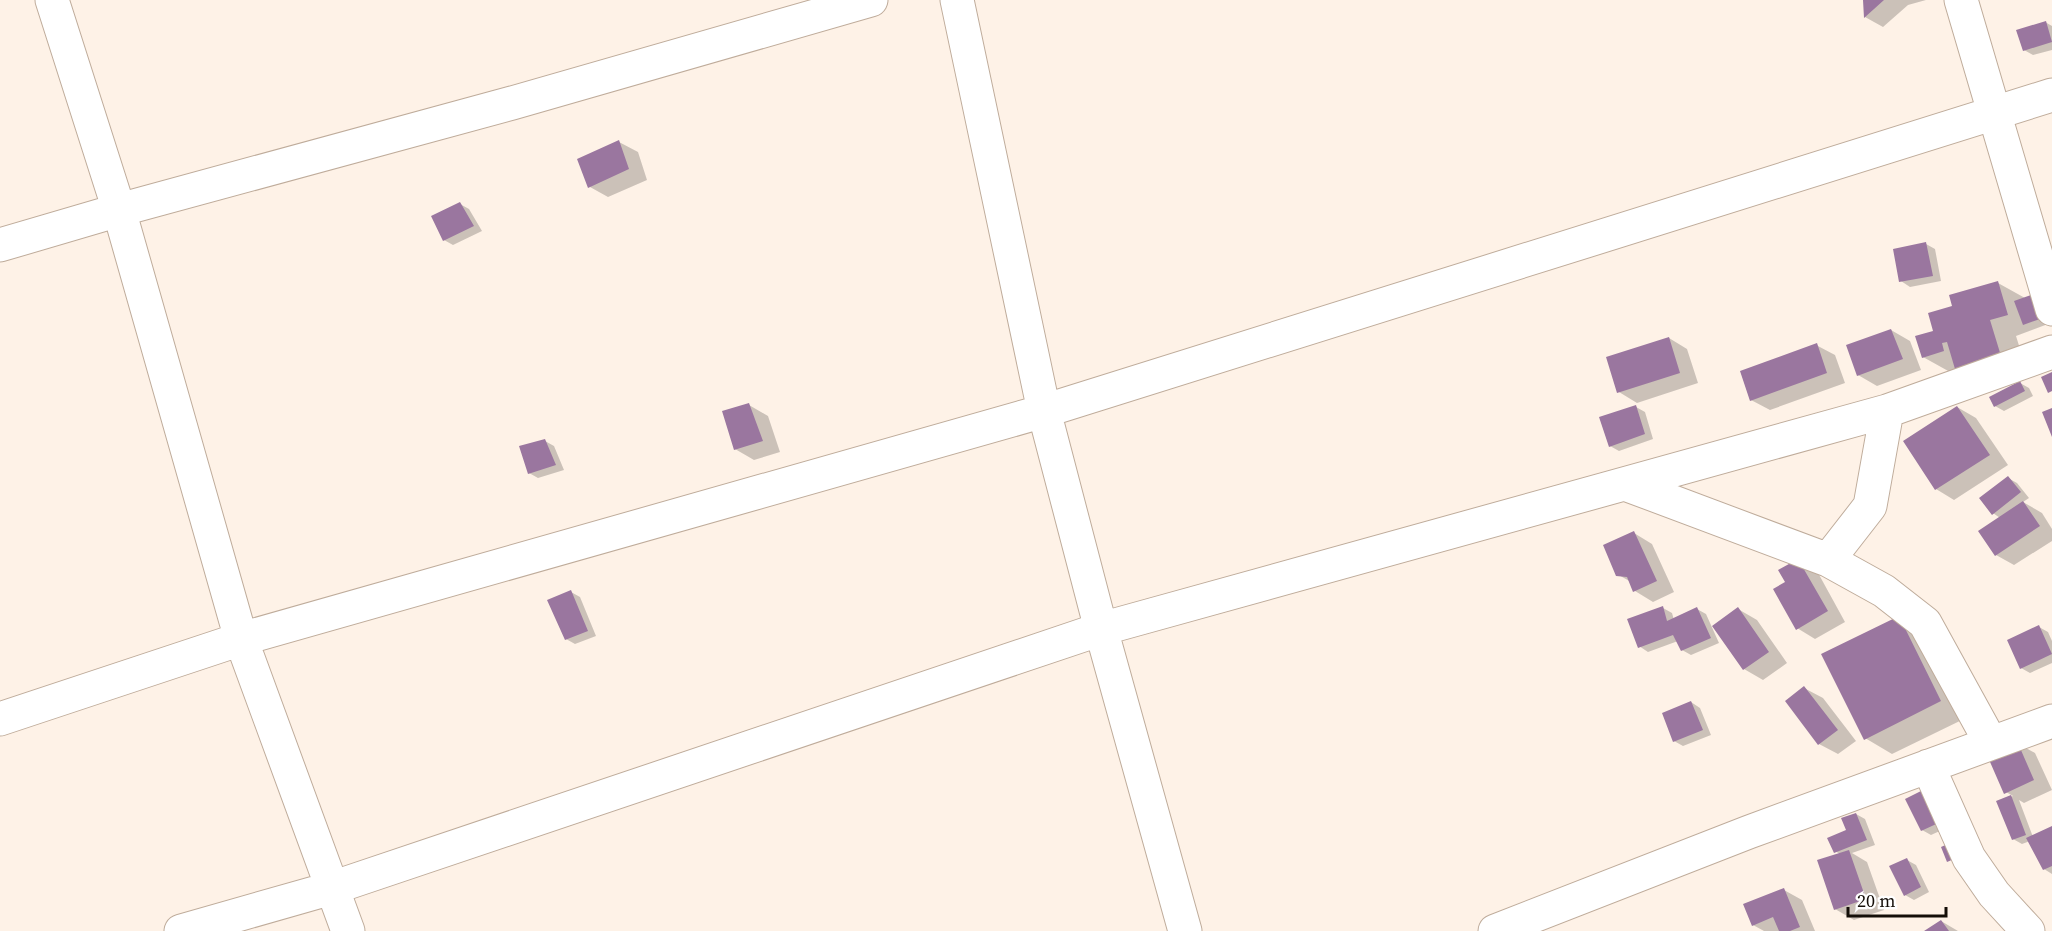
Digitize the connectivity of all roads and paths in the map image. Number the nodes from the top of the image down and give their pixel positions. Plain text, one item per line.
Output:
1 (52, 0) edge
2 (871, 0) edge
3 (957, 0) edge
4 (1962, 0) edge
5 (2052, 94) edge
6 (1994, 112) junction
7 (119, 210) junction
8 (0, 245) edge
9 (2052, 309) edge
10 (2052, 352) edge
11 (1044, 411) junction
12 (1887, 411) junction
13 (1625, 484) junction
14 (1828, 560) junction
15 (1101, 629) junction
16 (241, 639) junction
17 (0, 719) edge
18 (2052, 721) edge
19 (1991, 743) junction
20 (1928, 766) junction
21 (332, 888) junction
22 (181, 931) edge
23 (348, 931) edge
24 (1185, 931) edge
25 (1495, 931) edge
26 (2028, 931) edge

1 - 7 street
2 - 7 street
3 - 11 street
4 - 6 street
5 - 6 street
6 - 9 street
6 - 11 street
7 - 8 street
7 - 16 street
10 - 12 street
11 - 15 street
11 - 16 street
12 - 13 street
12 - 14 street
13 - 14 street
13 - 15 street
14 - 19 street
15 - 21 street
15 - 24 street
16 - 17 street
16 - 21 street
18 - 19 street
19 - 20 street
20 - 25 street
20 - 26 street
21 - 22 street
21 - 23 street

